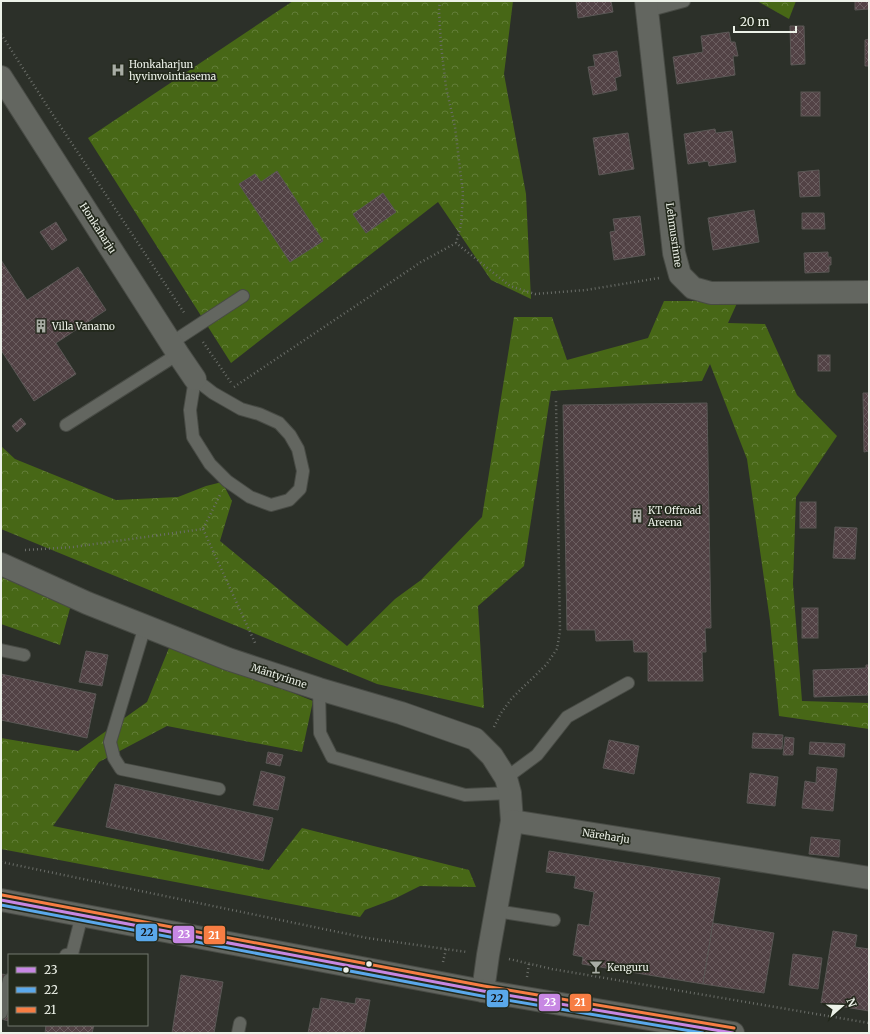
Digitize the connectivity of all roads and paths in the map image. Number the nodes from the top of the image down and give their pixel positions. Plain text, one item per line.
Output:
1 (440, 1) edge
2 (684, 1) edge
3 (646, 6) edge
4 (1, 34) edge
5 (1, 77) edge
6 (456, 243) junction
7 (680, 275) junction
8 (869, 292) edge
9 (243, 296) dead end
10 (194, 328) junction
11 (175, 348) junction
12 (195, 379) junction
13 (233, 387) junction
14 (556, 401) dead end
15 (241, 409) junction
16 (66, 425) dead end
17 (226, 481) junction
18 (203, 529) junction
19 (25, 550) dead end
20 (1, 564) edge
21 (145, 626) junction
22 (1, 650) edge
23 (24, 655) dead end
24 (268, 672) junction
25 (628, 683) dead end
26 (319, 689) junction
27 (483, 747) junction
28 (508, 786) junction
29 (219, 789) dead end
30 (512, 821) junction
31 (1, 862) edge
32 (869, 878) edge
33 (1, 900) edge
34 (496, 911) junction
35 (82, 915) junction
36 (554, 920) dead end
37 (72, 954) edge
38 (488, 955) junction
39 (8, 984) edge
40 (483, 991) junction
41 (1, 1013) edge
42 (869, 1023) edge
43 (733, 1033) edge

1 - 6 path
2 - 3 lane
3 - 7 street, Lehmusrinne
4 - 10 path
5 - 11 street, Honkaharju
6 - 7 path
6 - 13 path
7 - 8 street, Lehmusrinne
9 - 10 lane
10 - 11 lane
10 - 13 path
11 - 12 street, Honkaharju
11 - 16 lane
12 - 15 lane
12 - 17 lane
13 - 15 path
14 - 27 path
15 - 17 lane
17 - 18 path
18 - 19 path
18 - 24 path
20 - 21 street, Mäntyrinne
21 - 24 street, Mäntyrinne
21 - 29 lane
22 - 23 lane
24 - 26 street, Mäntyrinne
25 - 28 lane
26 - 27 street, Mäntyrinne
26 - 28 lane
27 - 28 street, Mäntyrinne
28 - 30 street, Mäntyrinne
30 - 32 street, Näreharju
30 - 34 street
31 - 38 path
33 - 35 street
34 - 36 lane
34 - 38 street
35 - 37 lane
35 - 40 street
38 - 40 street
38 - 42 path
39 - 41 lane
40 - 43 street

